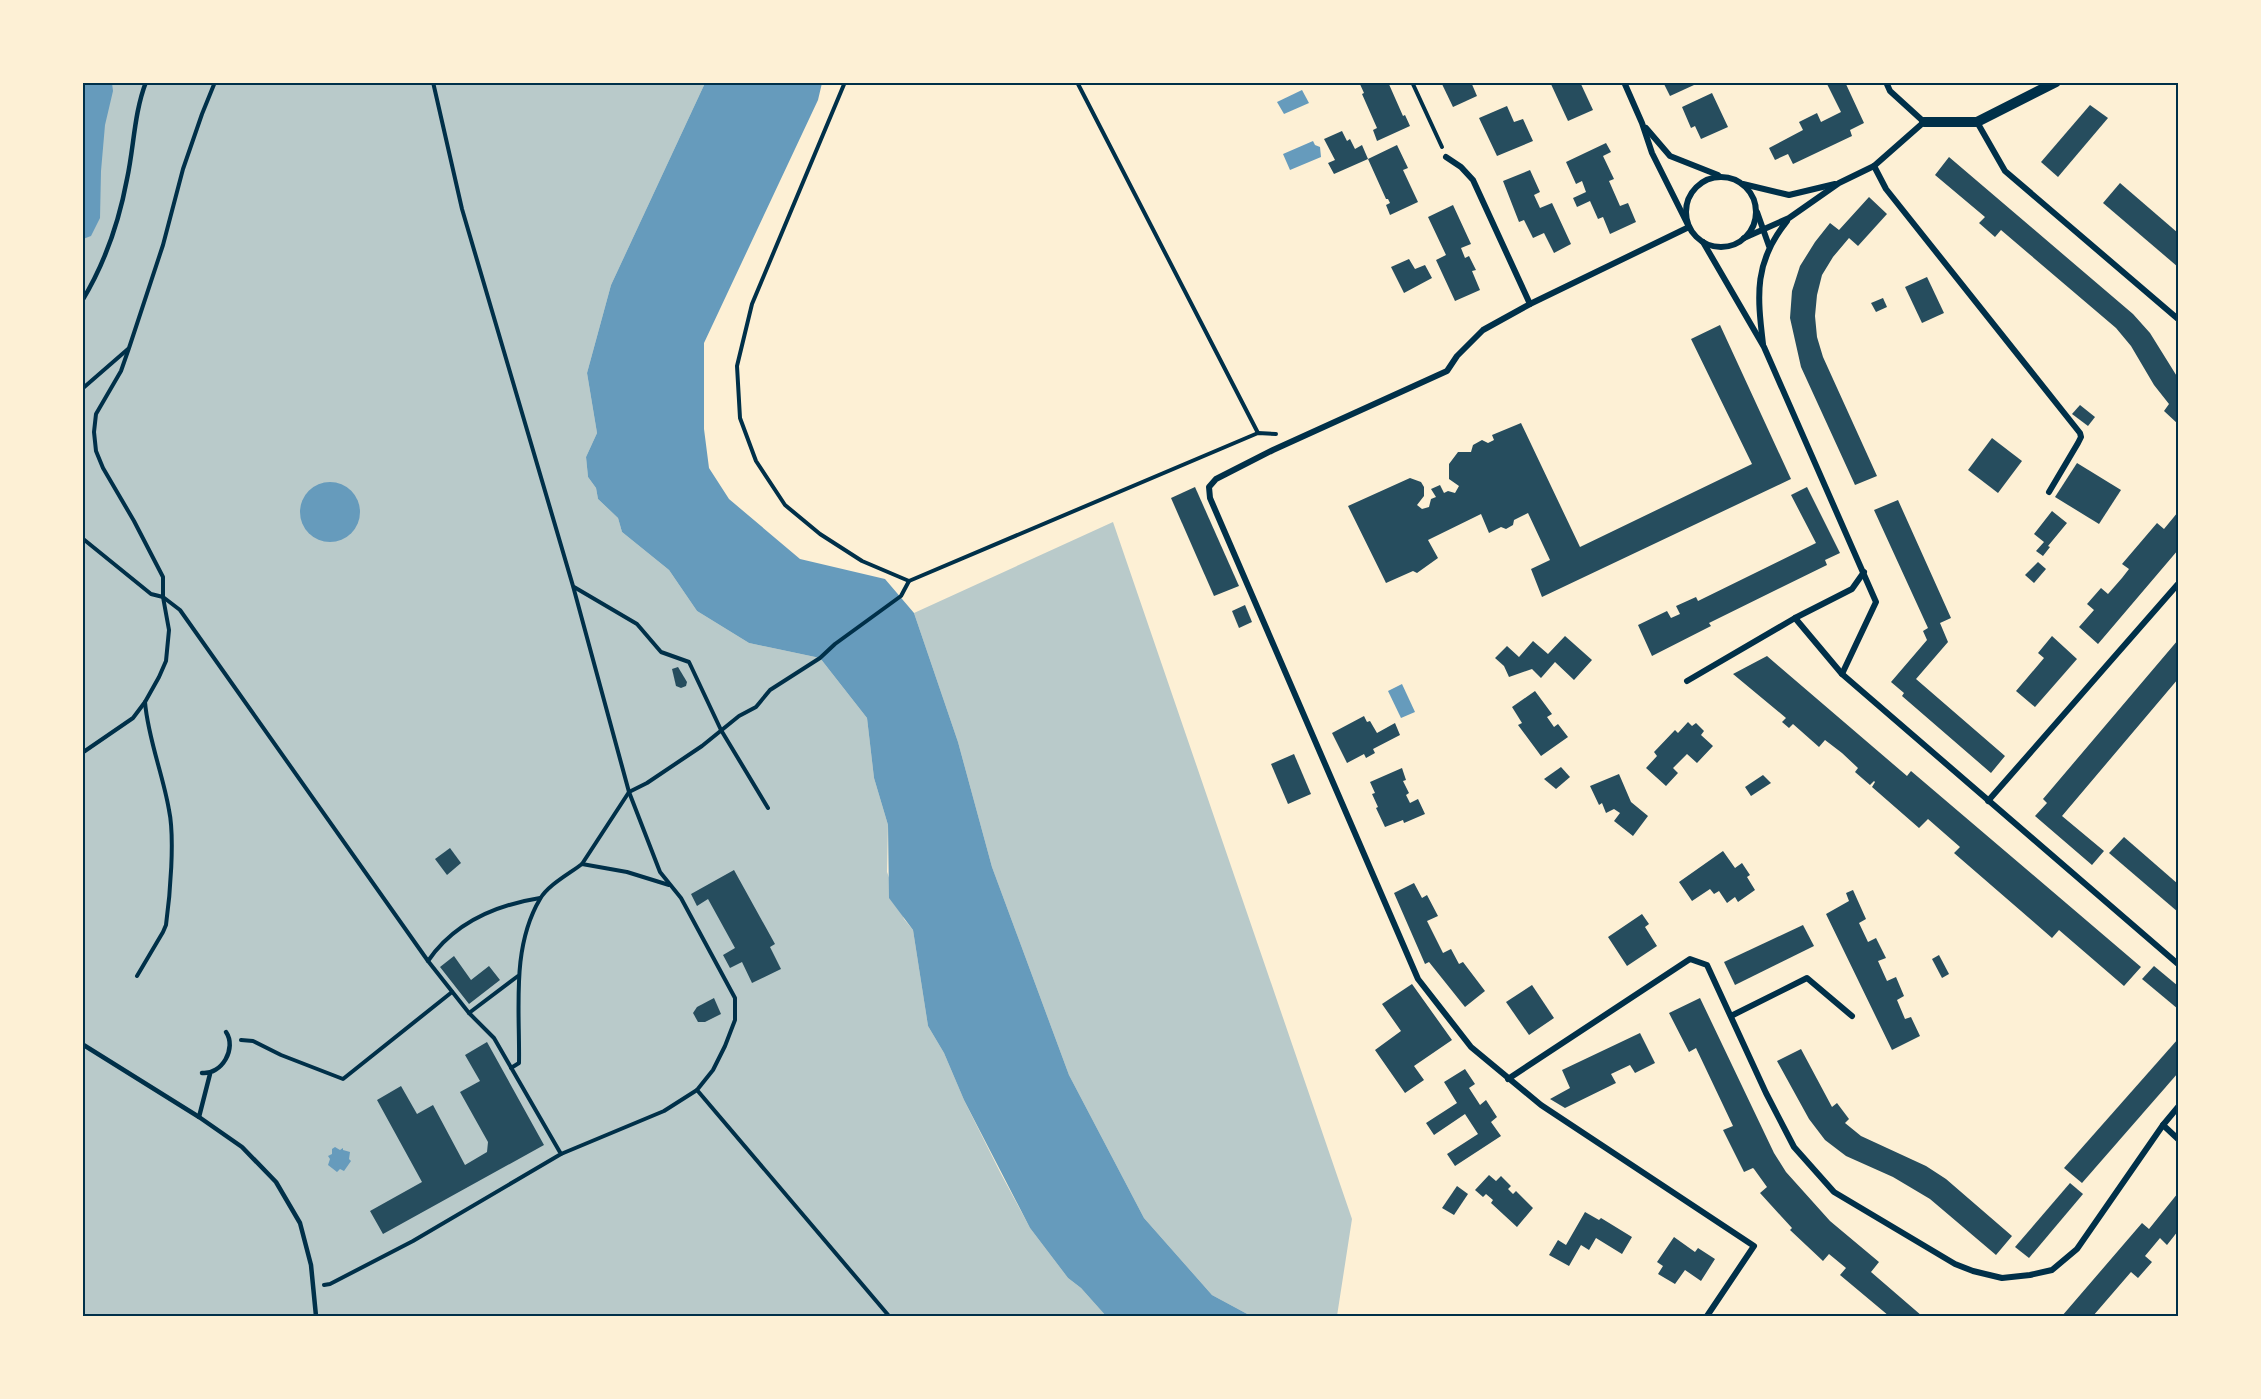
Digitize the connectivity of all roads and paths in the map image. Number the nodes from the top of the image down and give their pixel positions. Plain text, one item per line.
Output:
1 (146, 82) edge
2 (215, 82) edge
3 (433, 82) edge
4 (845, 82) edge
5 (1077, 82) edge
6 (1412, 82) edge
7 (1624, 82) edge
8 (1886, 82) edge
9 (2056, 82) edge
10 (1924, 122) junction
11 (1977, 122) junction
12 (1642, 123) junction
13 (1446, 157) joint
14 (1874, 166) junction
15 (1722, 177) junction
16 (1839, 183) junction
17 (1742, 184) junction
18 (1756, 209) junction
19 (1789, 218) junction
20 (1689, 227) junction
21 (1763, 230) junction
22 (1744, 238) junction
23 (1703, 242) junction
24 (1769, 246) junction
25 (82, 301) edge
26 (1530, 304) junction
27 (2178, 318) edge
28 (1764, 347) junction
29 (129, 348) junction
30 (82, 389) edge
31 (1258, 433) junction
32 (1293, 442) junction
33 (2049, 492) dead end
34 (82, 538) edge
35 (1864, 572) junction
36 (909, 581) junction
37 (2178, 584) edge
38 (573, 586) junction
39 (164, 597) junction
40 (1795, 618) junction
41 (1842, 674) junction
42 (1687, 681) dead end
43 (145, 702) junction
44 (722, 730) junction
45 (82, 753) edge
46 (629, 792) junction
47 (1988, 801) junction
48 (768, 808) dead end
49 (582, 864) junction
50 (669, 885) junction
51 (540, 898) junction
52 (428, 961) junction
53 (2178, 964) edge
54 (519, 975) junction
55 (137, 976) dead end
56 (452, 992) junction
57 (469, 1013) junction
58 (1731, 1016) junction
59 (1852, 1016) dead end
60 (226, 1032) dead end
61 (231, 1039) junction
62 (82, 1044) edge
63 (512, 1068) junction
64 (202, 1073) dead end
65 (210, 1074) junction
66 (1508, 1079) junction
67 (698, 1090) junction
68 (2178, 1107) edge
69 (200, 1117) junction
70 (2163, 1125) junction
71 (2178, 1139) edge
72 (561, 1154) junction
73 (314, 1286) junction
74 (316, 1317) edge
75 (889, 1317) edge
76 (1707, 1317) edge

1 - 25 lane
2 - 29 path
3 - 38 path
4 - 36 path
5 - 31 path
6 - 13 path
7 - 12 street
8 - 10 street
9 - 11 street
10 - 11 street
10 - 14 street
11 - 27 street
12 - 15 street
12 - 20 street
13 - 26 street
14 - 16 street
14 - 33 street
15 - 17 street
15 - 20 street
16 - 17 street
16 - 19 street
17 - 18 street
18 - 21 street
18 - 22 street
19 - 21 street
19 - 24 street
20 - 23 street
20 - 26 street
21 - 22 street
21 - 24 street
22 - 23 street
23 - 28 street
24 - 28 street
26 - 32 street
28 - 35 street
29 - 30 path
29 - 39 path
31 - 32 path
31 - 36 path
32 - 66 street
34 - 39 path
35 - 40 street
35 - 41 street
36 - 44 path
37 - 47 street
38 - 44 path
38 - 46 path
39 - 43 path
39 - 52 path
40 - 41 street
40 - 42 street
41 - 47 street
43 - 45 path
43 - 55 path
44 - 46 path
44 - 48 path
46 - 49 path
46 - 50 path
47 - 53 street
49 - 50 path
49 - 51 path
50 - 67 path
51 - 52 path
51 - 54 path
52 - 56 path
54 - 57 path
54 - 63 path
56 - 57 path
56 - 61 path
57 - 63 path
58 - 59 street
58 - 66 street
58 - 70 street
60 - 61 lane
61 - 65 lane
62 - 69 lane
63 - 72 path
64 - 65 lane
65 - 69 lane
66 - 76 street
67 - 72 path
67 - 75 path
68 - 70 street
69 - 73 lane
70 - 71 street
72 - 73 path
73 - 74 lane

